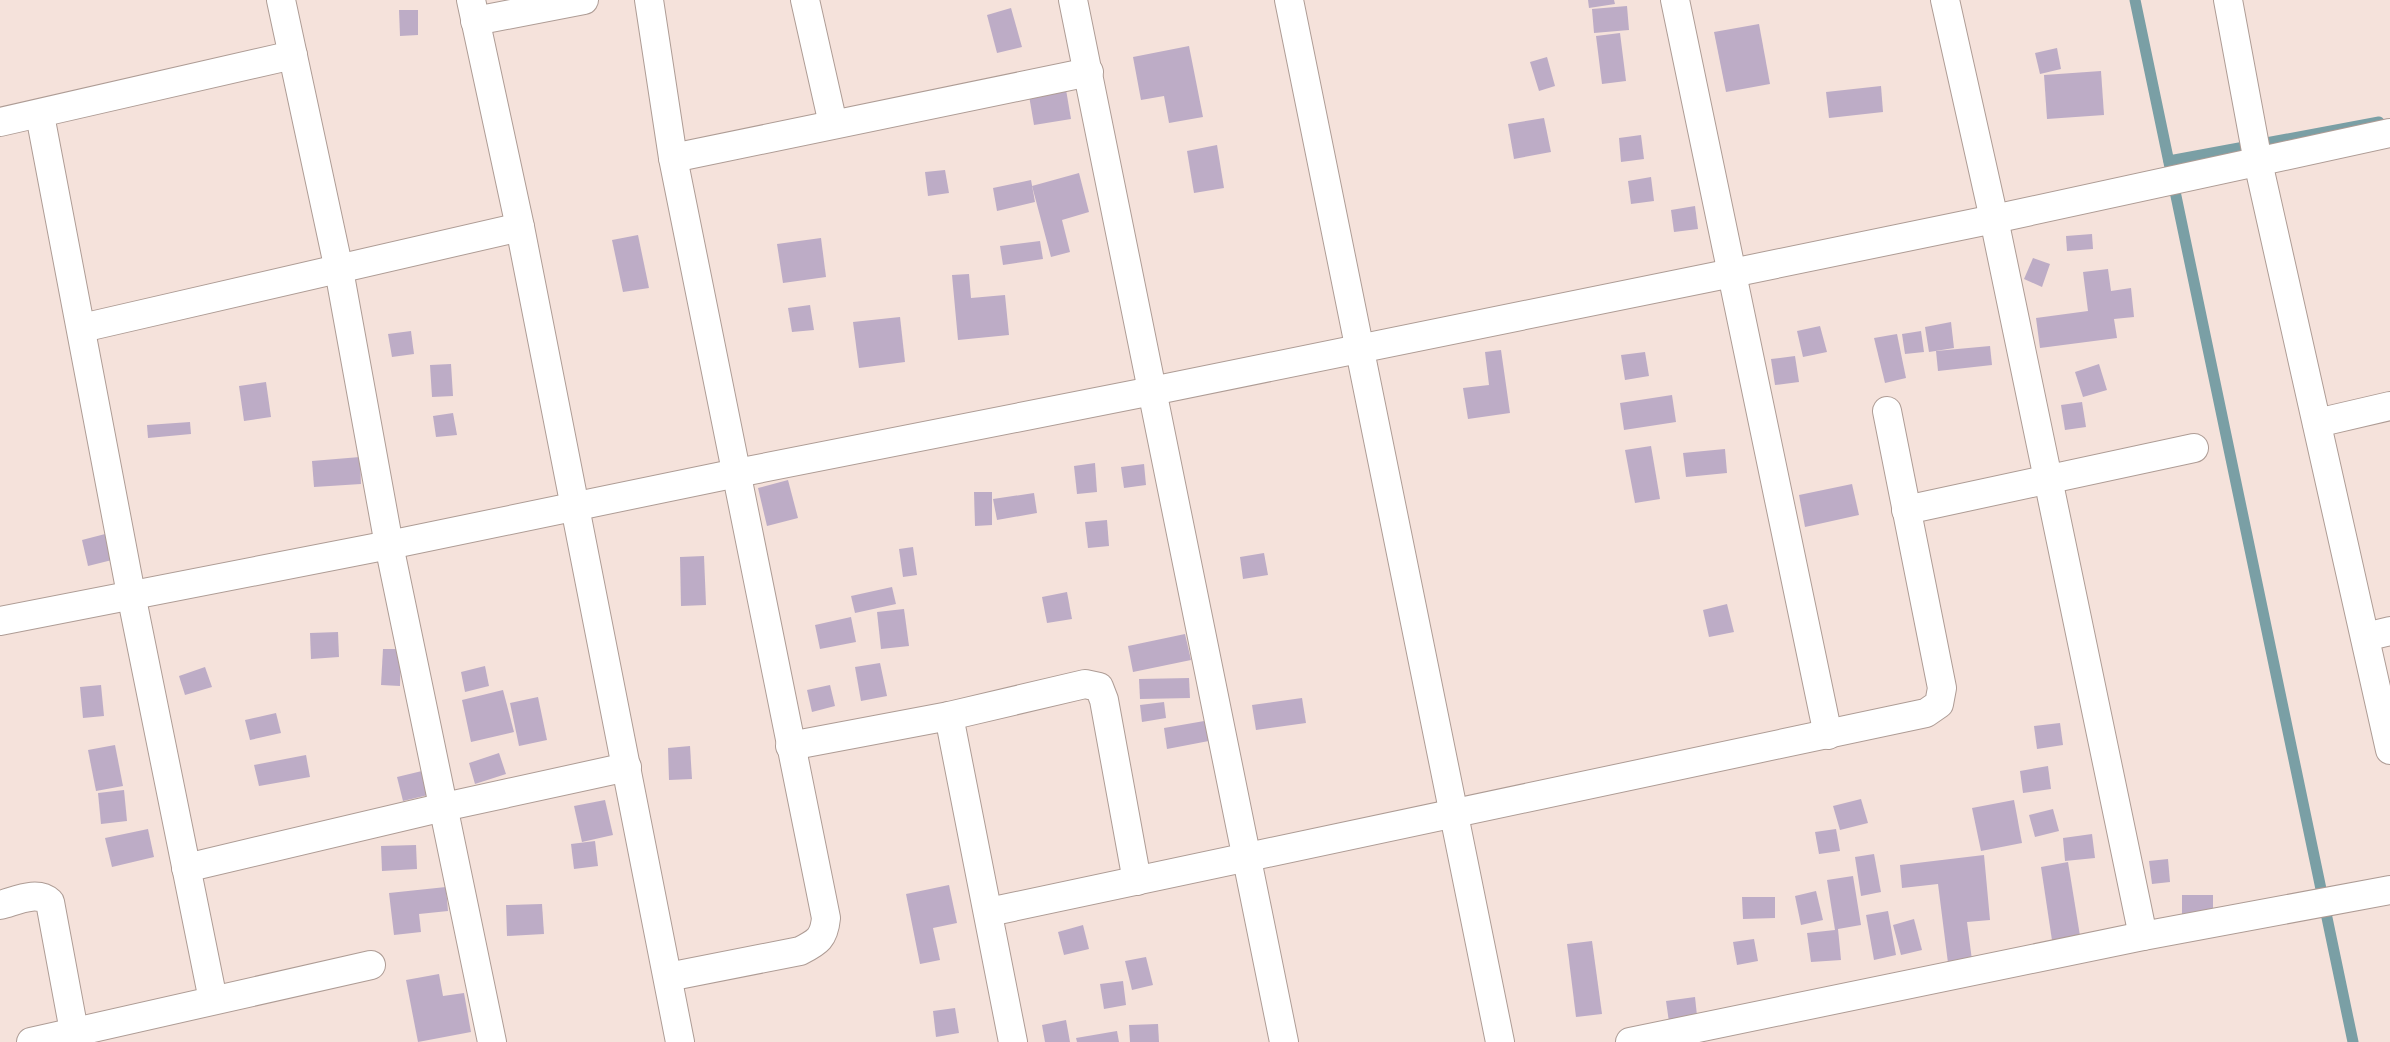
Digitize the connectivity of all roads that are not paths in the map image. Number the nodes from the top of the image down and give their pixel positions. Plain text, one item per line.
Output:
1 (281, 0) edge
2 (584, 0) edge
3 (649, 0) edge
4 (805, 0) edge
5 (1073, 0) edge
6 (1288, 0) edge
7 (1675, 0) edge
8 (1945, 0) edge
9 (2228, 0) edge
10 (473, 10) edge
11 (293, 55) junction
12 (1089, 72) junction
13 (40, 115) junction
14 (0, 122) edge
15 (833, 124) junction
16 (2390, 133) edge
17 (673, 158) junction
18 (2258, 162) junction
19 (1994, 219) junction
20 (520, 227) junction
21 (339, 270) junction
22 (1732, 273) junction
23 (82, 328) junction
24 (1358, 348) junction
25 (1152, 391) junction
26 (2390, 406) edge
27 (1887, 411) dead end
28 (2317, 422) junction
29 (2194, 448) dead end
30 (737, 473) junction
31 (2047, 481) junction
32 (575, 506) junction
33 (1906, 510) junction
34 (389, 545) junction
35 (131, 594) junction
36 (0, 621) edge
37 (2378, 634) edge
38 (949, 716) junction
39 (1828, 735) junction
40 (790, 746) junction
41 (2390, 750) edge
42 (626, 767) junction
43 (444, 807) junction
44 (1453, 813) junction
45 (1247, 858) junction
46 (186, 868) junction
47 (1137, 881) junction
48 (2390, 890) edge
49 (0, 905) edge
50 (988, 912) junction
51 (2143, 936) junction
52 (371, 965) dead end
53 (668, 977) junction
54 (213, 1000) junction
55 (74, 1037) edge
56 (31, 1042) edge
57 (492, 1042) edge
58 (680, 1042) edge
59 (1013, 1042) edge
60 (1284, 1042) edge
61 (1500, 1042) edge
62 (1630, 1042) edge

1 - 11 street
2 - 10 street
3 - 17 street
4 - 15 street
5 - 12 street
6 - 24 street
7 - 22 street
8 - 19 street
9 - 18 street
10 - 20 street
11 - 13 street
11 - 21 street
12 - 15 street
12 - 25 street
13 - 14 street
13 - 23 street
15 - 17 street
16 - 18 street
17 - 30 street
18 - 19 street
18 - 28 street
19 - 22 street
19 - 31 street
20 - 21 street
20 - 32 street
21 - 23 street
21 - 34 street
22 - 24 street
22 - 39 street
23 - 35 street
24 - 25 street
24 - 44 street
25 - 30 street
25 - 45 street
26 - 28 street
27 - 33 street
28 - 37 street
29 - 31 street
30 - 32 street
30 - 40 street
31 - 33 street
31 - 51 street
32 - 34 street
32 - 42 street
33 - 39 street
34 - 35 street
34 - 43 street
35 - 36 street
35 - 46 street
37 - 41 street
38 - 40 street
38 - 47 street
38 - 50 street
39 - 44 street
40 - 53 street
42 - 43 street
42 - 53 street
43 - 46 street
43 - 57 street
44 - 45 street
44 - 61 street
45 - 47 street
45 - 60 street
46 - 54 street
47 - 50 street
48 - 51 street
49 - 55 street
50 - 59 street
51 - 62 street
52 - 54 street
53 - 58 street
54 - 55 street
55 - 56 street

